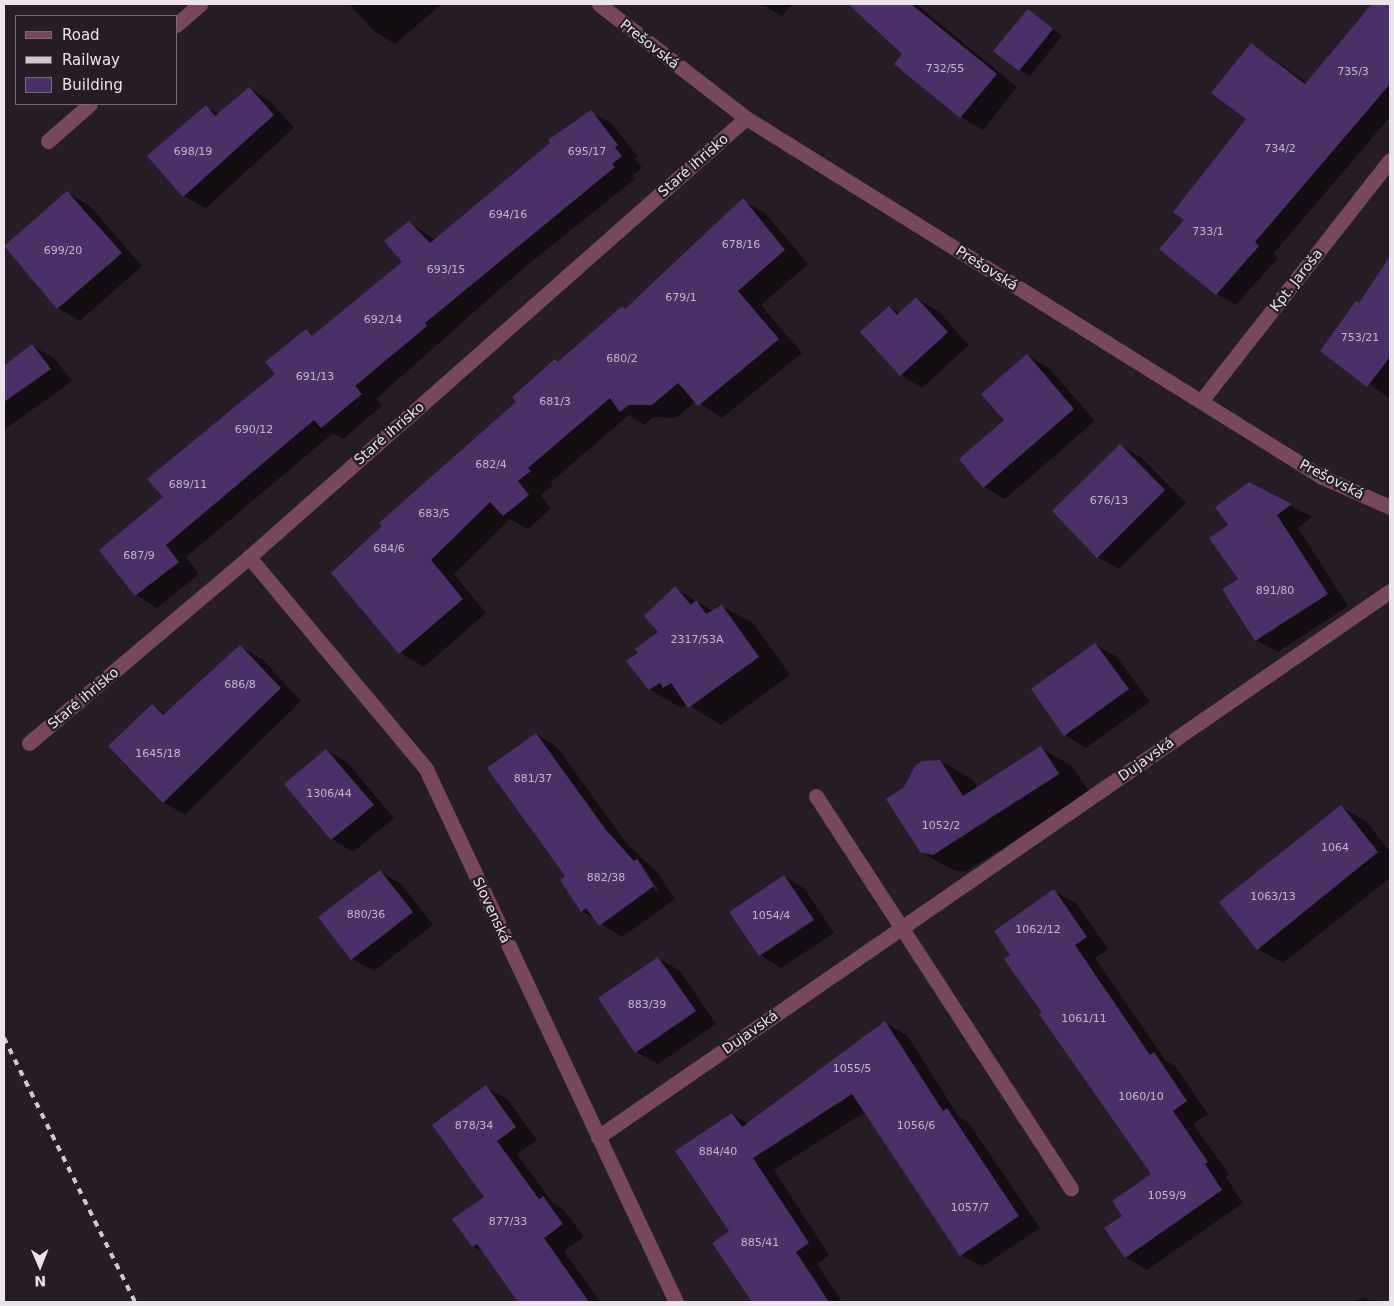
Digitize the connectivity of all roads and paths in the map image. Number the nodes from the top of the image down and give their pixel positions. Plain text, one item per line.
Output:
1 (200, 4) edge
2 (600, 4) edge
3 (178, 23) edge
4 (89, 105) edge
5 (746, 118) junction
6 (48, 141) dead end
7 (1390, 160) edge
8 (1201, 401) junction
9 (1390, 507) edge
10 (249, 557) junction
11 (1390, 591) edge
12 (29, 743) dead end
13 (816, 796) dead end
14 (902, 927) junction
15 (598, 1137) junction
16 (1071, 1189) dead end
17 (676, 1302) edge

1 - 3 street
2 - 5 street, Prešovská
4 - 6 street
5 - 8 street, Prešovská
5 - 10 street, Staré ihrisko
7 - 8 street, Kpt. Jaroša
8 - 9 street, Prešovská
10 - 12 street, Staré ihrisko
10 - 15 street, Slovenská
11 - 14 street, Dujavská
13 - 14 street
14 - 15 street, Dujavská
14 - 16 street
15 - 17 street, Slovenská

